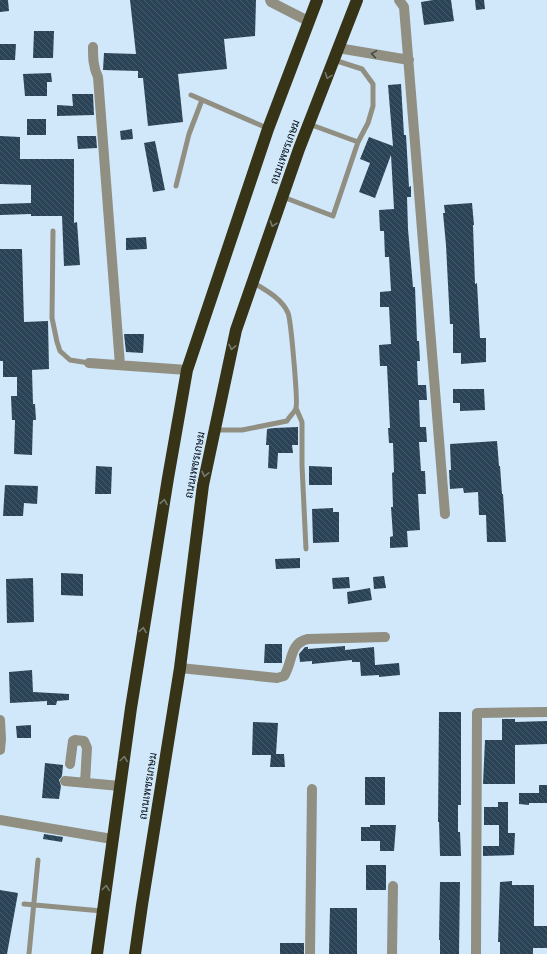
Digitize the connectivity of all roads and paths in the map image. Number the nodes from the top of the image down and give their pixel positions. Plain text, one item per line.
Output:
1 (317, 0) edge
2 (357, 0) edge
3 (399, 0) edge
4 (274, 2) edge
5 (308, 21) junction
6 (93, 47) dead end
7 (336, 54) junction
8 (409, 60) junction
9 (191, 95) dead end
10 (202, 100) junction
11 (309, 124) junction
12 (268, 129) junction
13 (358, 142) junction
14 (176, 186) dead end
15 (282, 197) junction
16 (52, 230) dead end
17 (253, 282) junction
18 (89, 363) joint
19 (120, 365) junction
20 (187, 370) junction
21 (296, 408) junction
22 (215, 430) junction
23 (445, 514) dead end
24 (306, 549) dead end
25 (385, 637) dead end
26 (180, 668) junction
27 (547, 712) edge
28 (0, 720) edge
29 (0, 750) edge
30 (70, 764) dead end
31 (65, 782) dead end
32 (85, 783) junction
33 (120, 786) junction
34 (312, 789) dead end
35 (0, 820) edge
36 (112, 839) junction
37 (38, 860) dead end
38 (393, 886) dead end
39 (24, 904) dead end
40 (34, 904) junction
41 (103, 911) junction
42 (29, 954) edge
43 (97, 954) edge
44 (135, 954) edge
45 (310, 954) edge
46 (392, 954) edge
47 (476, 954) edge

1 - 5 highway, ถนนเพชรเกษม
2 - 7 highway, ถนนเพชรเกษม
3 - 8 street
4 - 5 street
5 - 12 highway, ถนนเพชรเกษม
6 - 19 street
8 -> 7 street
7 -> 11 highway, ถนนเพชรเกษม
7 - 13 lane
8 - 23 street
9 - 10 lane
10 - 12 lane
10 - 14 lane
11 - 13 lane
11 - 15 highway, ถนนเพชรเกษม
12 - 20 highway, ถนนเพชรเกษม
13 - 15 lane
15 -> 17 highway, ถนนเพชรเกษม
16 - 18 lane
17 - 21 lane
17 -> 22 highway, ถนนเพชรเกษม
18 - 19 street
19 - 20 street
33 -> 20 highway, ถนนเพชรเกษม
21 - 22 lane
21 - 24 lane
22 -> 26 highway, ถนนเพชรเกษม
25 - 26 street
26 - 44 highway, ถนนเพชรเกษม
27 - 47 street
28 - 29 street
30 - 32 street
31 - 32 street
32 - 33 street
33 - 36 highway, ถนนเพชรเกษม
34 - 45 street
35 - 36 street
41 -> 36 highway, ถนนเพชรเกษม
37 - 40 lane
38 - 46 street
39 - 40 lane
40 - 41 lane
40 - 42 lane
41 - 43 highway, ถนนเพชรเกษม

